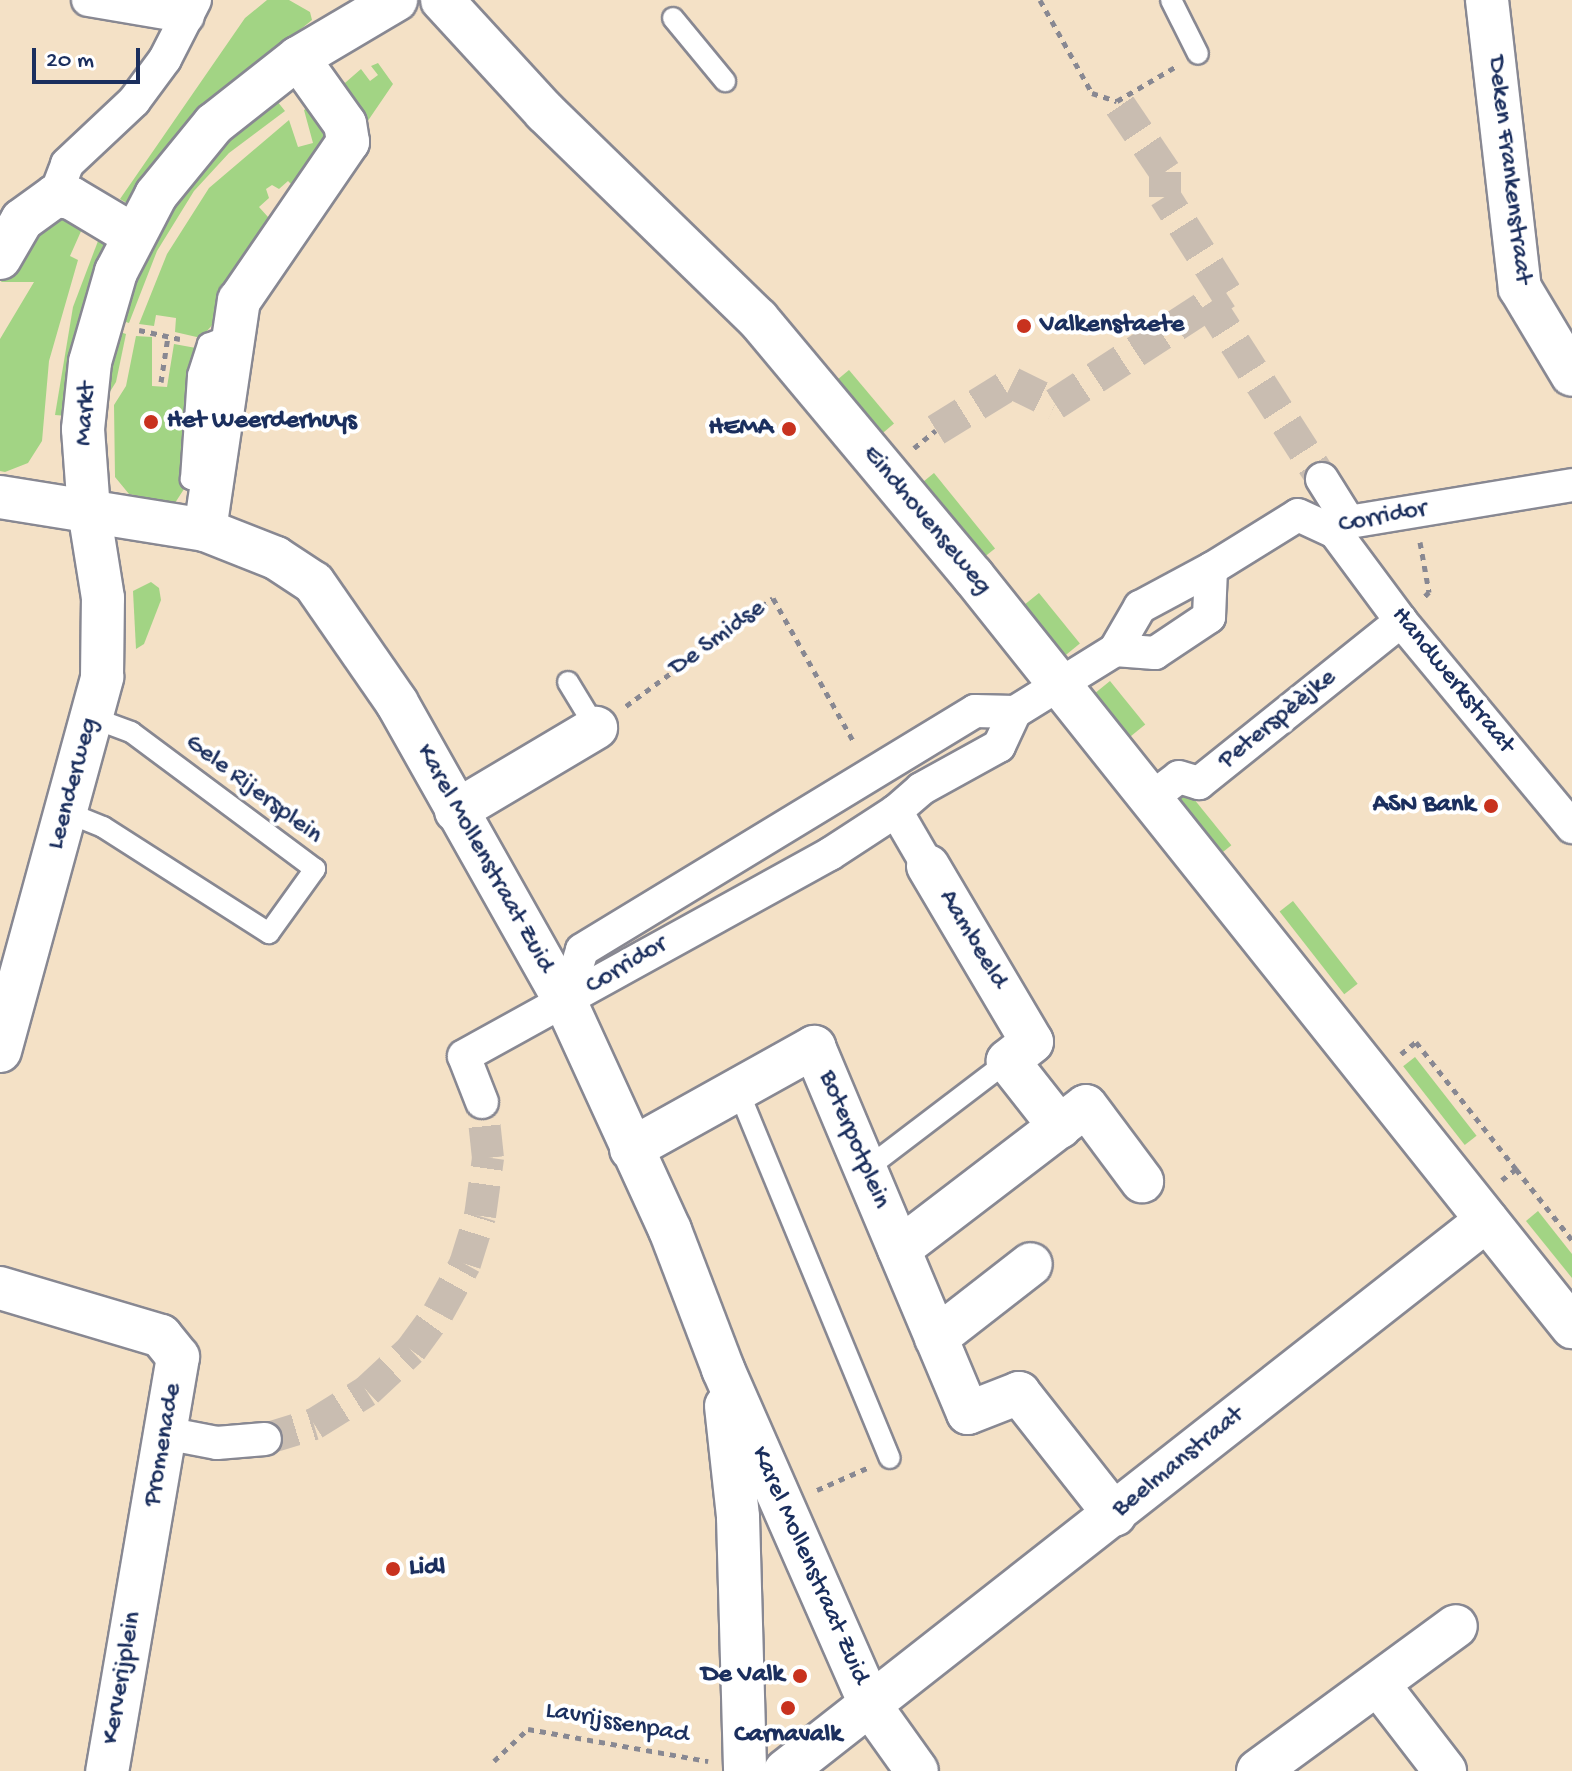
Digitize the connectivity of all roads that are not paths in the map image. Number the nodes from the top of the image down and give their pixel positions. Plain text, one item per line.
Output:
1 (88, 0) edge
2 (396, 0) edge
3 (442, 0) edge
4 (1171, 0) edge
5 (1487, 0) edge
6 (191, 8) edge
7 (673, 18) dead end
8 (1198, 54) road end
9 (298, 58) junction
10 (725, 81) dead end
11 (55, 196) junction
12 (133, 235) junction
13 (0, 258) edge
14 (1572, 375) edge
15 (1322, 479) tunnel mouth
16 (1572, 485) edge
17 (0, 497) edge
18 (89, 511) junction
19 (1342, 527) junction
20 (205, 530) junction
21 (1211, 569) junction
22 (1401, 621) junction
23 (1115, 650) junction
24 (568, 682) dead end
25 (1058, 684) junction
26 (1015, 712) junction
27 (93, 718) junction
28 (596, 728) joint
29 (908, 750) junction
30 (921, 789) junction
31 (1150, 799) junction
32 (456, 811) junction
33 (896, 811) junction
34 (66, 812) junction
35 (794, 820) junction
36 (1572, 827) edge
37 (830, 854) junction
38 (928, 866) joint
39 (566, 1003) junction
40 (0, 1051) edge
41 (1008, 1061) junction
42 (738, 1090) junction
43 (482, 1102) tunnel mouth
44 (1060, 1127) junction
45 (631, 1149) junction
46 (865, 1170) junction
47 (1142, 1181) dead end
48 (1480, 1212) junction
49 (899, 1249) junction
50 (1031, 1264) dead end
51 (0, 1288) edge
52 (1572, 1327) edge
53 (936, 1338) junction
54 (723, 1369) junction
55 (165, 1433) junction
56 (265, 1439) tunnel mouth
57 (890, 1458) road end
58 (1115, 1515) junction
59 (139, 1585) joint
60 (1456, 1626) dead end
61 (1378, 1684) junction
62 (872, 1708) junction
63 (758, 1770) edge
64 (107, 1771) edge
65 (917, 1771) edge
66 (1258, 1771) edge
67 (1445, 1771) edge

1 - 6 street
2 - 9 street, Markt
3 - 25 street, Eindhovenseweg
4 - 8 lane
5 - 14 street, Deken Frankenstraat
6 - 11 street
7 - 10 lane
9 - 12 street, Markt
9 - 20 street
11 - 12 street
11 - 13 street
12 - 18 street, Markt
15 - 19 street, Handwerkstraat
16 - 19 street, Corridor
17 - 18 street
18 - 20 street, Karel Mollenstraat Zuid
18 - 27 street, Leenderweg
19 - 21 street, Corridor
19 - 22 street, Handwerkstraat
20 - 32 street, Karel Mollenstraat Zuid
21 - 23 street, Corridor
21 - 23 street
22 - 31 street, Peterspèèjke
22 - 36 street, Handwerkstraat
23 - 25 street, Corridor
24 - 28 lane
25 - 26 street, Corridor
25 - 31 street, Eindhovenseweg
26 - 29 street, Corridor
26 - 30 street, Corridor
27 - 34 street, Leenderweg
27 - 34 lane, Gele Rijersplein
28 - 32 street
29 - 30 street
29 - 35 street, Corridor
30 - 33 street, Corridor
31 - 48 street, Eindhovenseweg
32 - 39 street, Karel Mollenstraat Zuid
33 - 37 street, Corridor
33 - 38 street, Aambeeld
34 - 40 street, Leenderweg
35 - 37 street
35 - 39 street, Corridor
37 - 39 street, Corridor
38 - 41 street, Aambeeld
39 - 43 street
39 - 45 street, Karel Mollenstraat Zuid
41 - 44 street
41 - 46 lane
42 - 45 street, Boterpotplein
42 - 46 street, Boterpotplein
42 - 57 lane
44 - 47 street
44 - 49 street
45 - 54 street, Karel Mollenstraat Zuid
46 - 49 street, Boterpotplein
48 - 52 street, Eindhovenseweg
48 - 58 street, Beelmanstraat
49 - 53 street, Boterpotplein
50 - 53 street
51 - 55 street, Promenade
53 - 58 street, Boterpotplein
54 - 62 street, Karel Mollenstraat Zuid
54 - 63 street, Karel Mollenstraat Zuid
55 - 56 street
55 - 59 street, Promenade
58 - 62 street, Beelmanstraat
59 - 64 street, Kerverijplein
60 - 61 street
61 - 66 street
61 - 67 street
62 - 63 street, Karel Mollenstraat Zuid
62 - 65 street

